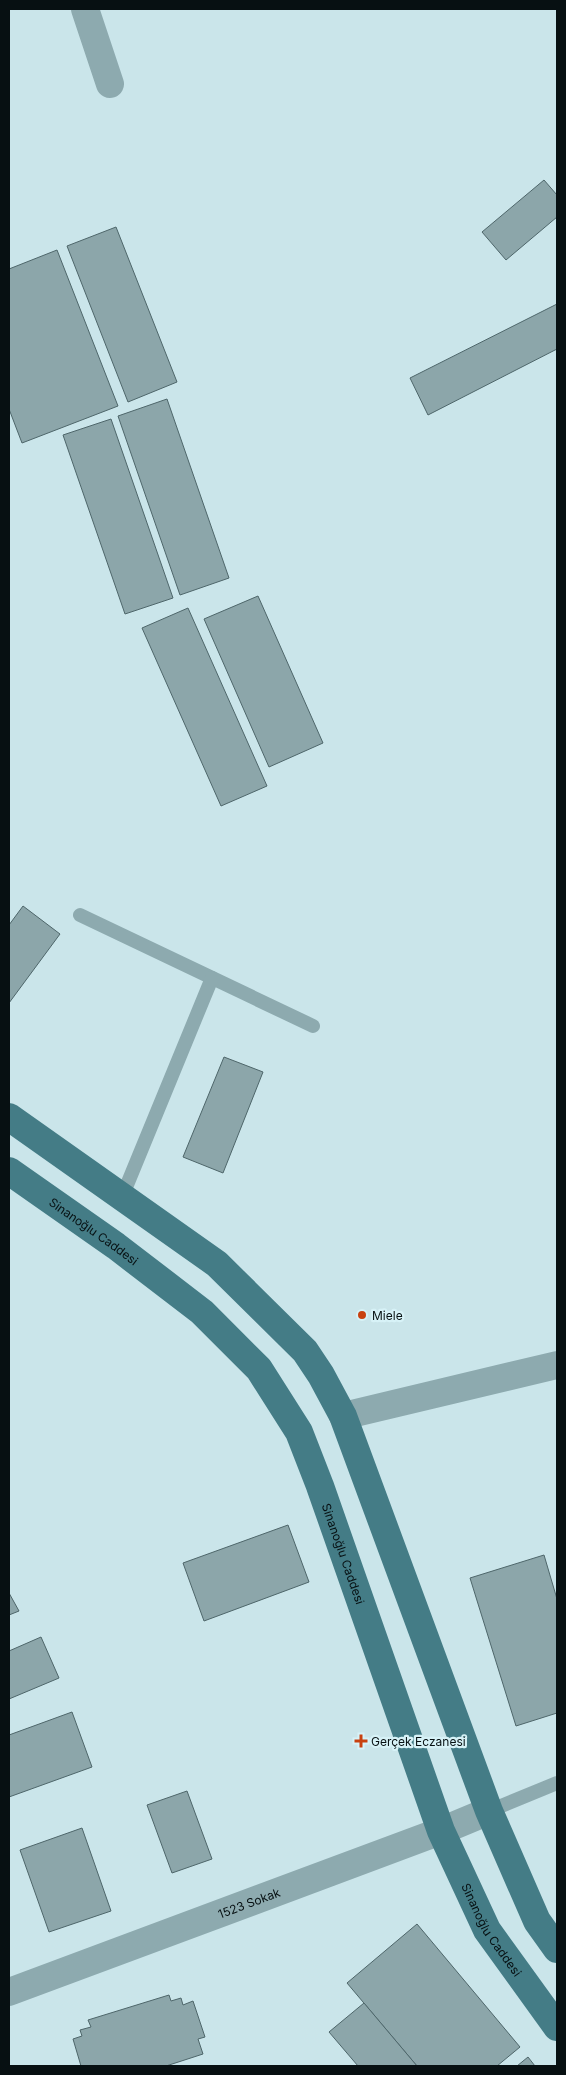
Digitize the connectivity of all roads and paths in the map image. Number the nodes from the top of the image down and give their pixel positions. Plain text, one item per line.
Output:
1 (85, 9) edge
2 (110, 84) dead end
3 (80, 915) dead end
4 (212, 978) junction
5 (312, 1026) dead end
6 (9, 1117) edge
7 (9, 1171) edge
8 (122, 1197) junction
9 (557, 1365) edge
10 (344, 1416) junction
11 (557, 1783) edge
12 (489, 1811) junction
13 (440, 1831) junction
14 (557, 1949) edge
15 (9, 1992) edge
16 (557, 2028) edge

1 - 2 street
3 - 4 lane
4 - 5 lane
4 - 8 lane
6 - 8 main road
7 - 13 main road, Si̇nanoğlu Caddesi
8 - 10 main road
9 - 10 street
10 - 12 main road
11 - 12 lane
12 - 13 street, 1523 Sokak
12 - 14 main road
13 - 15 street, 1523 Sokak
13 - 16 main road, Si̇nanoğlu Caddesi

